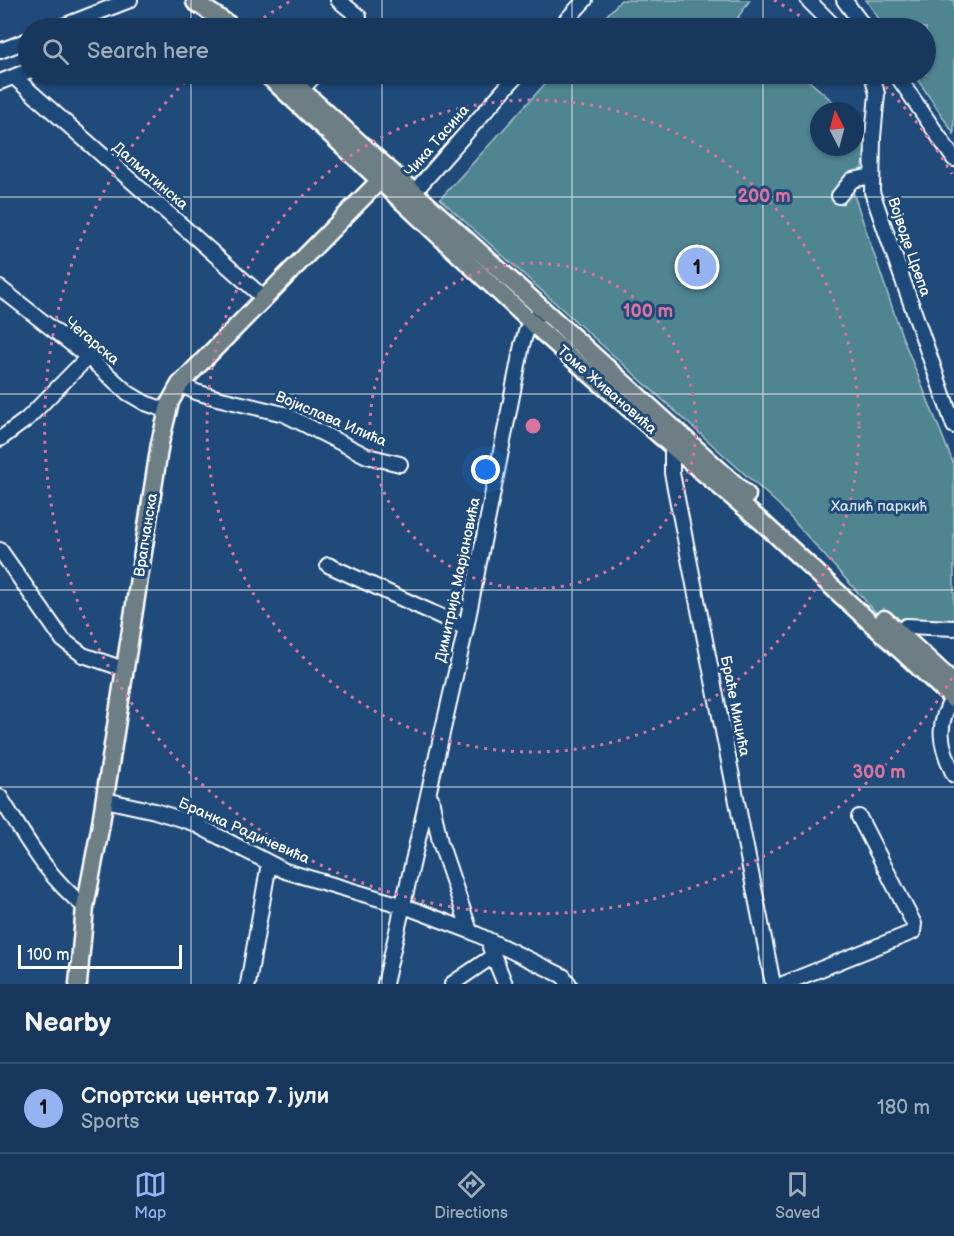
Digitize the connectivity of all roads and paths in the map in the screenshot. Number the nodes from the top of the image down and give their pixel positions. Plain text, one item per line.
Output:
1 (130, 0) edge
2 (338, 0) edge
3 (585, 0) edge
4 (808, 0) edge
5 (844, 0) edge
6 (194, 1) edge
7 (84, 18) edge
8 (208, 18) edge
9 (219, 18) edge
10 (359, 18) edge
11 (568, 18) edge
12 (826, 18) edge
13 (858, 18) edge
14 (18, 44) edge
15 (0, 51) edge
16 (18, 75) edge
17 (14, 77) junction
18 (18, 81) edge
19 (0, 82) edge
20 (22, 84) edge
21 (279, 84) edge
22 (295, 84) edge
23 (307, 84) edge
24 (509, 84) edge
25 (874, 84) edge
26 (903, 84) edge
27 (301, 90) junction
28 (954, 159) edge
29 (385, 176) junction
30 (872, 176) junction
31 (839, 196) dead end
32 (409, 198) junction
33 (1, 291) edge
34 (265, 299) junction
35 (537, 316) junction
36 (88, 357) junction
37 (180, 384) junction
38 (168, 411) junction
39 (954, 426) edge
40 (0, 439) edge
41 (677, 442) junction
42 (400, 465) dead end
43 (0, 550) edge
44 (328, 565) dead end
45 (906, 626) dead end
46 (466, 628) junction
47 (954, 628) edge
48 (124, 669) junction
49 (954, 694) edge
50 (954, 774) edge
51 (429, 791) junction
52 (0, 796) edge
53 (105, 800) junction
54 (860, 817) dead end
55 (269, 862) junction
56 (404, 906) junction
57 (85, 907) junction
58 (470, 931) junction
59 (486, 938) junction
60 (493, 956) junction
61 (78, 984) edge
62 (248, 984) edge
63 (385, 984) edge
64 (452, 984) edge
65 (505, 984) edge
66 (569, 984) edge
67 (773, 984) edge
68 (783, 984) edge

1 - 7 street
2 - 10 street
3 - 11 street
4 - 12 street
5 - 13 street
6 - 8 main road
6 - 9 main road
14 - 15 street
16 - 17 street
17 - 18 street, Далматинска
17 - 19 street
20 - 34 street, Далматинска
21 - 29 main road, Томе Живановића
22 - 27 main road, Томе Живановића
23 - 27 street
24 - 32 street, Чика Тасина
25 - 30 street, Војводе Црепа
26 - 28 street
27 - 29 main road, Томе Живановића
29 - 32 main road, Томе Живановића
29 - 34 main road, Врапчанска
30 - 31 street
30 - 39 street, Војводе Црепа
32 - 35 main road, Томе Живановића
33 - 36 street, Чегарска
34 - 37 main road, Врапчанска
35 - 41 main road, Томе Живановића
35 - 46 street, Димитрија Марјановића
36 - 38 street, Чегарска
36 - 40 street
37 - 38 main road, Врапчанска
37 - 42 street, Војислава Илића
38 - 48 main road, Врапчанска
41 - 49 main road, Томе Живановића
41 - 67 street, Браће Мицића
43 - 48 street
44 - 46 street
45 - 47 street
46 - 51 street, Димитрија Марјановића
48 - 53 main road, Врапчанска
49 - 50 street
51 - 56 street, Димитрија Марјановића
51 - 58 street, Димитрија Марјановића
52 - 57 street
53 - 55 street, Бранка Радичевића
53 - 57 main road, Врапчанска
54 - 68 street
55 - 56 street, Бранка Радичевића
55 - 62 street
56 - 58 street
56 - 63 street, Димитрија Марјановића
57 - 61 main road, Врапчанска
58 - 59 street
59 - 60 street
59 - 66 street
60 - 64 street
60 - 65 street

